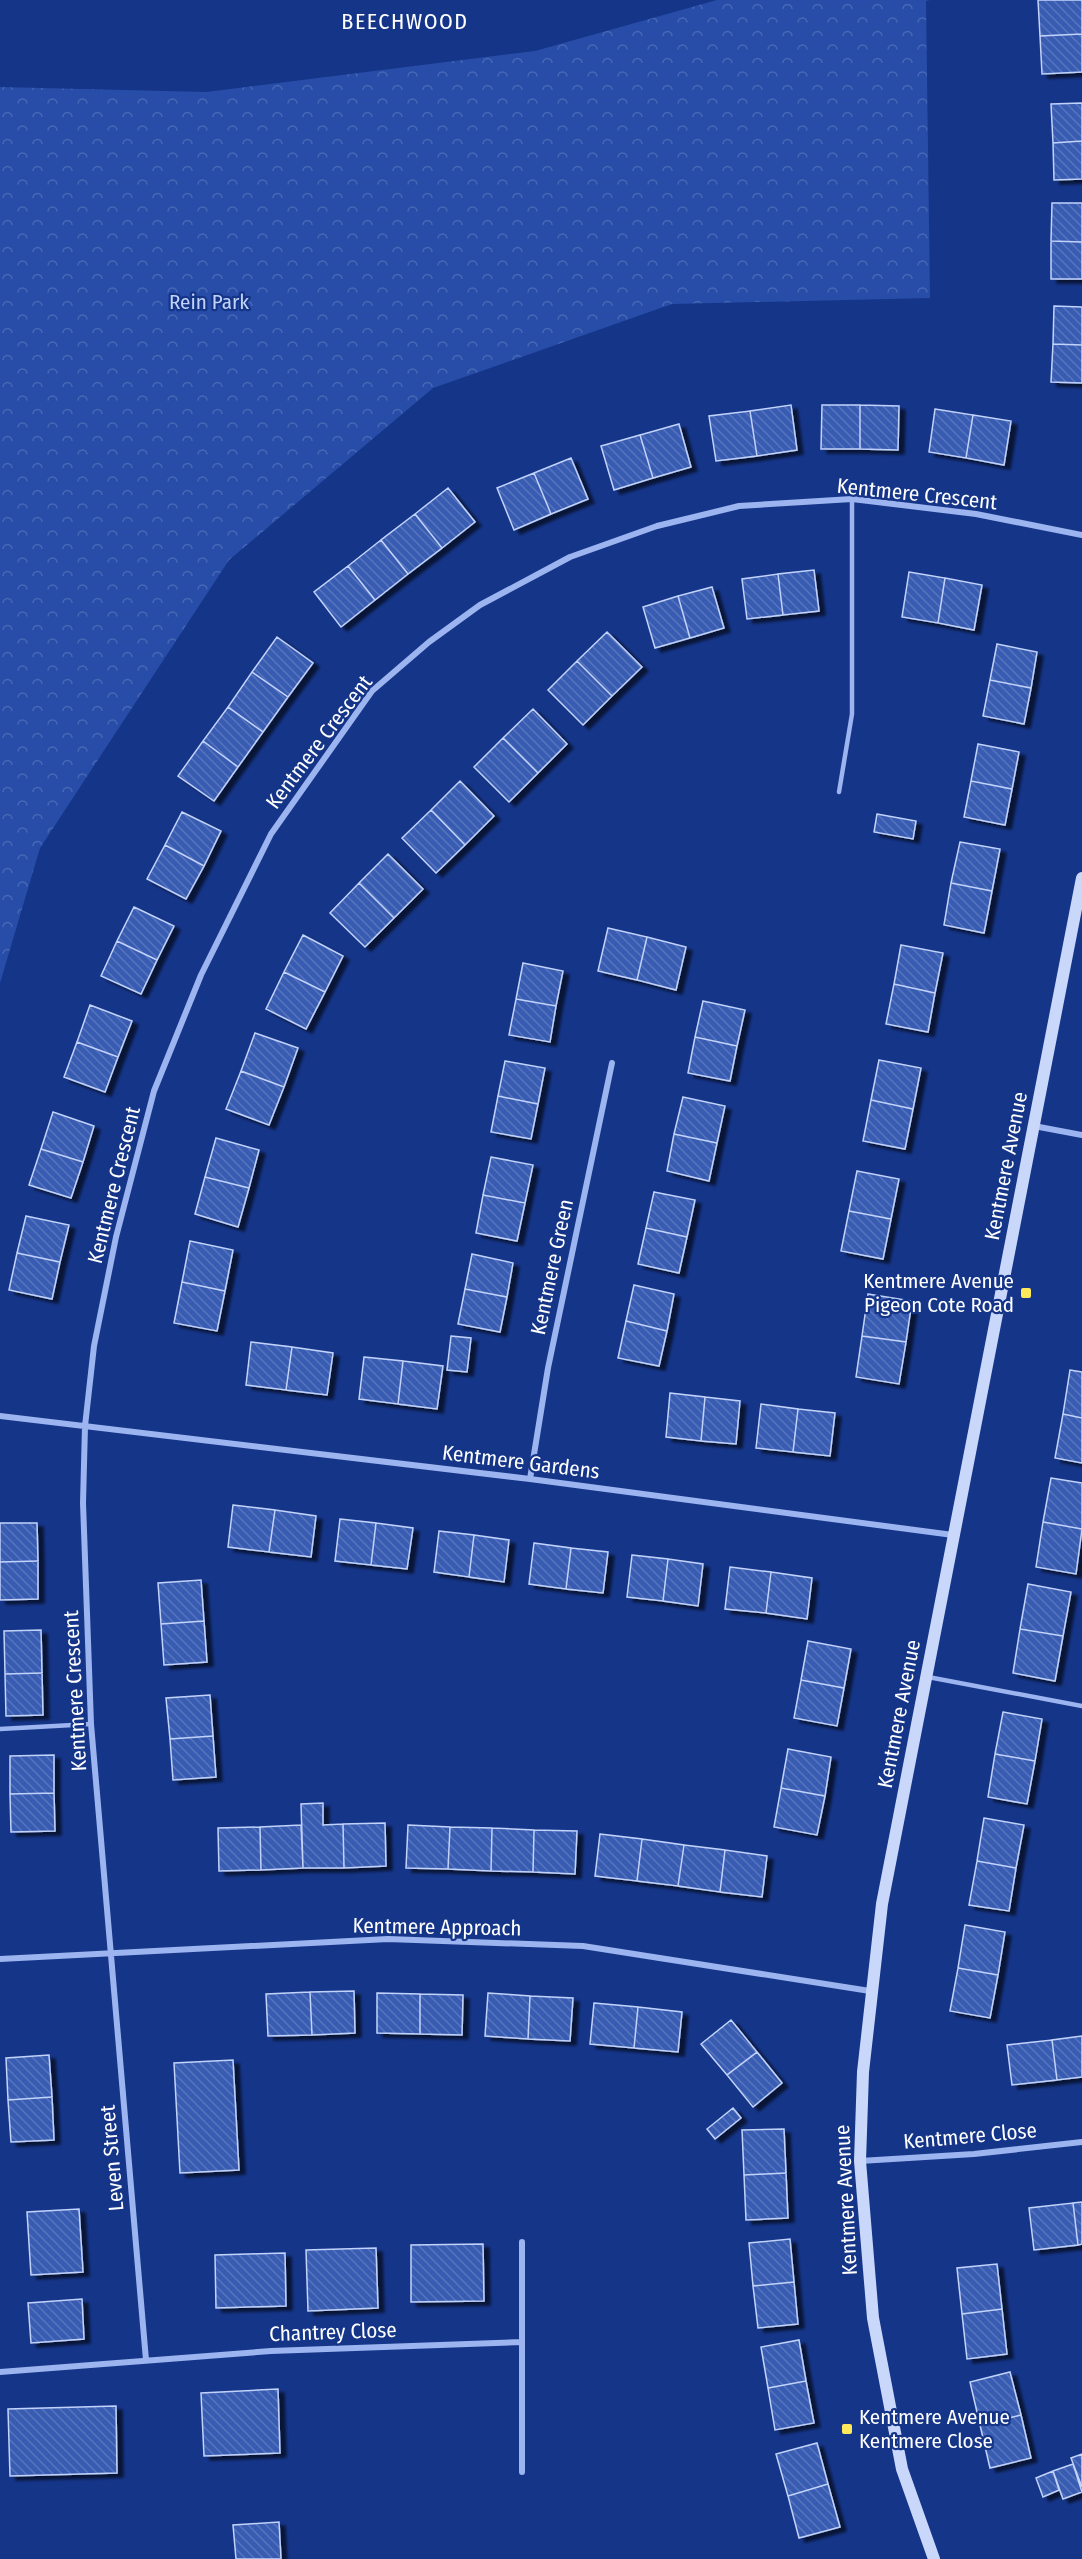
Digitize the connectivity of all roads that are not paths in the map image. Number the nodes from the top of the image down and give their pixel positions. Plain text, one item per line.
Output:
1 (852, 499) junction
2 (1082, 535) edge
3 (839, 792) dead end
4 (1082, 879) edge
5 (612, 1063) dead end
6 (1034, 1126) junction
7 (1082, 1135) edge
8 (0, 1416) edge
9 (85, 1426) junction
10 (530, 1479) junction
11 (953, 1534) junction
12 (926, 1677) junction
13 (1082, 1706) edge
14 (91, 1724) junction
15 (0, 1729) edge
16 (112, 1953) junction
17 (0, 1959) edge
18 (870, 1991) junction
19 (1082, 2142) edge
20 (860, 2161) junction
21 (522, 2242) dead end
22 (521, 2342) junction
23 (146, 2360) junction
24 (0, 2372) edge
25 (522, 2472) dead end
26 (934, 2559) edge

1 - 2 street, Kentmere Crescent
1 - 3 lane
1 - 9 street, Kentmere Crescent
4 - 6 street, Kentmere Avenue
5 - 10 street, Kentmere Green
6 - 7 street
6 - 11 street, Kentmere Avenue
8 - 9 street
9 - 10 street, Kentmere Gardens
9 - 14 street, Kentmere Crescent
10 - 11 street, Kentmere Gardens
11 - 12 street, Kentmere Avenue
12 - 13 lane
12 - 18 street, Kentmere Avenue
14 - 15 lane
14 - 16 street, Kentmere Crescent
16 - 17 street, Kentmere Approach
16 - 18 street, Kentmere Approach
16 - 23 street, Leven Street
18 - 20 street, Kentmere Avenue
19 - 20 street, Kentmere Close
20 - 26 street, Kentmere Avenue
21 - 22 street
22 - 23 street, Chantrey Close
22 - 25 street
23 - 24 street, Chantrey Close

